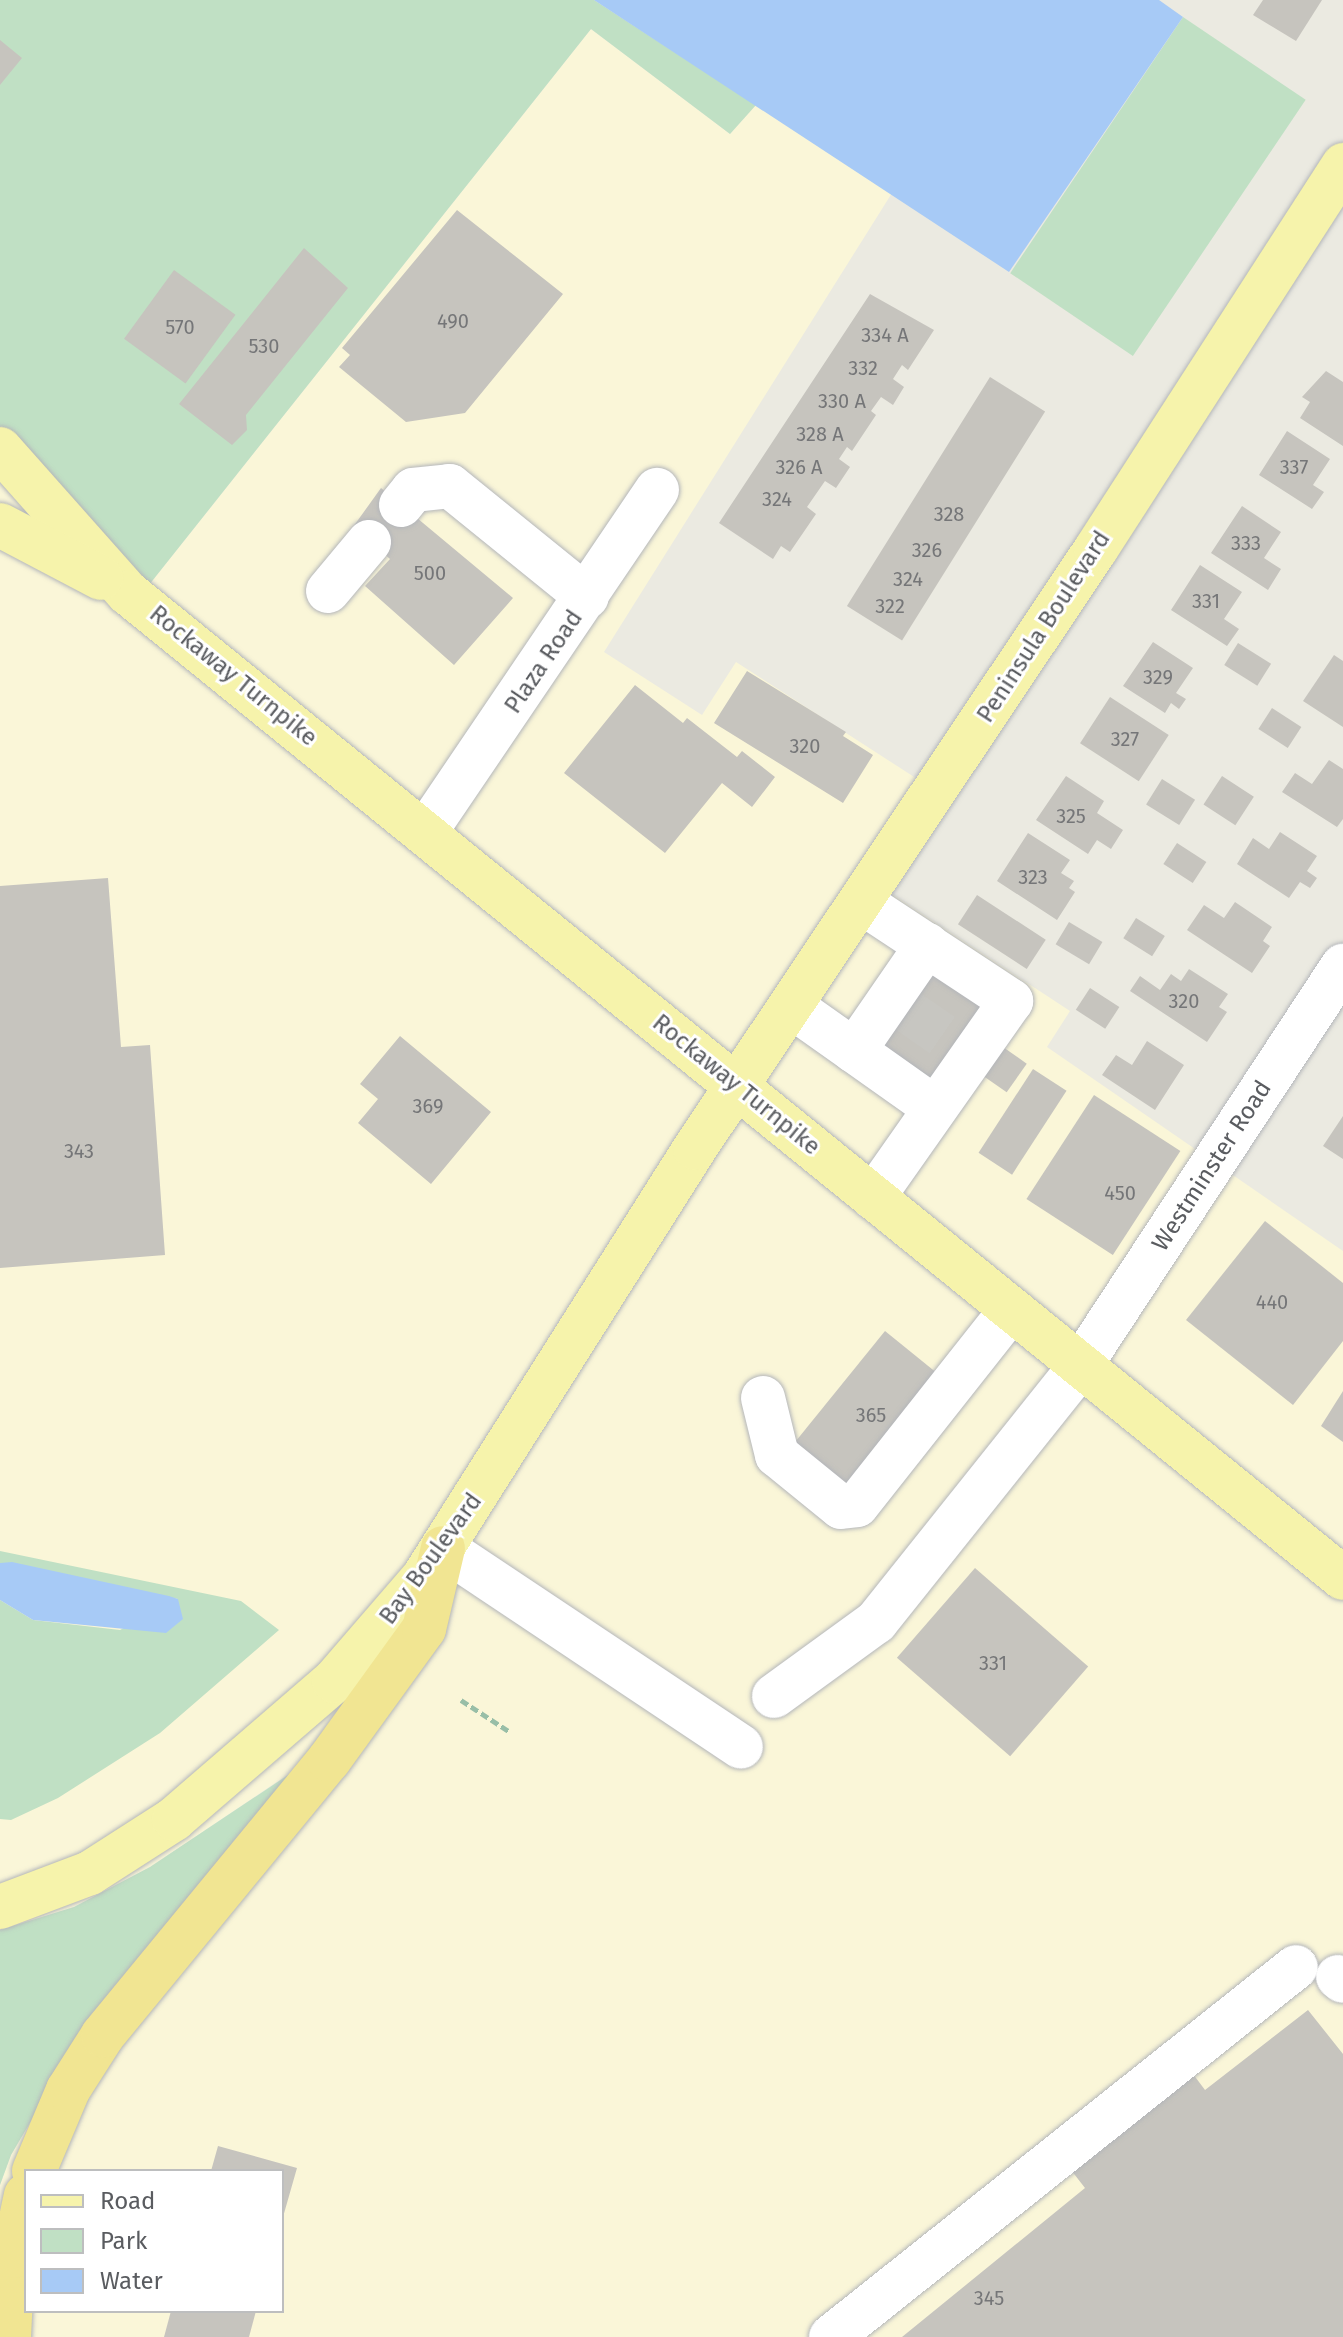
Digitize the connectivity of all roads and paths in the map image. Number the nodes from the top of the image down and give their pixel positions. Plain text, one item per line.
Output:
1 (1343, 165) edge
2 (0, 449) edge
3 (657, 490) dead end
4 (401, 505) dead end
5 (0, 525) edge
6 (369, 542) dead end
7 (328, 591) dead end
8 (128, 593) junction
9 (587, 597) junction
10 (426, 831) junction
11 (861, 902) junction
12 (927, 945) junction
13 (1343, 966) edge
14 (791, 1006) junction
15 (854, 1051) junction
16 (739, 1086) junction
17 (935, 1108) junction
18 (873, 1197) junction
19 (1011, 1310) junction
20 (1080, 1366) junction
21 (763, 1398) dead end
22 (443, 1548) junction
23 (1343, 1578) edge
24 (774, 1696) dead end
25 (461, 1700) dead end
26 (510, 1732) dead end
27 (741, 1747) dead end
28 (0, 1907) edge
29 (1296, 1967) dead end
30 (35, 2169) edge
31 (24, 2204) edge
32 (9, 2337) edge
33 (831, 2337) edge

1 - 11 main road, Peninsula Boulevard
2 - 8 main road, Rockaway Turnpike
3 - 9 street, Plaza Road
4 - 9 street
5 - 8 main road, Rockaway Turnpike
6 - 7 street
8 - 10 main road, Rockaway Turnpike
9 - 10 street, Plaza Road
10 - 16 main road, Rockaway Turnpike
11 - 12 street
11 - 14 main road, Peninsula Boulevard
12 - 15 street
12 - 17 street
13 - 20 street, Westminster Road
14 - 15 street
14 - 16 main road, Peninsula Boulevard
15 - 17 street
16 - 18 main road, Rockaway Turnpike
16 - 22 main road, Bay Boulevard
17 - 18 street
18 - 19 main road, Rockaway Turnpike
19 - 20 main road, Rockaway Turnpike
19 - 21 street
20 - 23 main road, Rockaway Turnpike
20 - 24 street, Westminster Road
22 - 27 street
22 - 28 main road, Bay Boulevard
22 - 30 highway
25 - 26 path
29 - 33 street
31 - 32 highway

